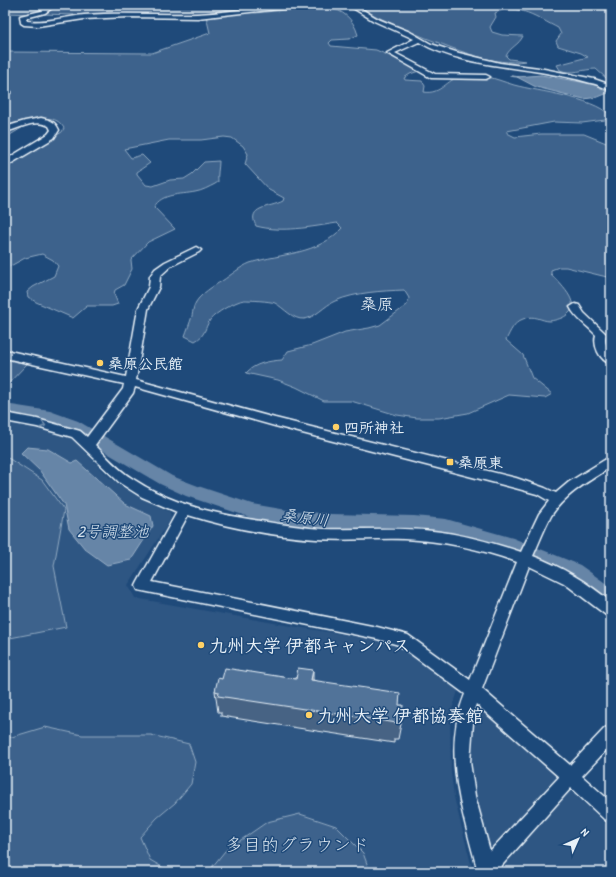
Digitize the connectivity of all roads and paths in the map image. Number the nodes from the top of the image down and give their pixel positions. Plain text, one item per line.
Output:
1 (53, 5) edge
2 (294, 5) edge
3 (351, 5) edge
4 (419, 39) junction
5 (486, 77) dead end
6 (611, 88) edge
7 (5, 90) edge
8 (5, 94) edge
9 (5, 130) edge
10 (5, 164) edge
11 (196, 250) dead end
12 (575, 307) dead end
13 (5, 354) edge
14 (611, 360) edge
15 (131, 382) junction
16 (5, 417) edge
17 (89, 443) junction
18 (611, 461) edge
19 (557, 499) junction
20 (185, 509) junction
21 (525, 558) junction
22 (611, 611) edge
23 (473, 691) junction
24 (611, 733) edge
25 (572, 777) junction
26 (611, 814) edge
27 (486, 870) edge

1 - 2 street
3 - 4 street
4 - 5 street
4 - 6 street
7 - 8 street
9 - 10 street
11 - 15 street
12 - 14 street
13 - 15 street
15 - 17 street
15 - 19 street
16 -> 17 street
17 - 20 street
18 - 19 street
19 - 21 street
20 - 21 street
20 - 23 street
21 - 22 street
21 - 23 street
23 - 25 street
23 - 27 street
24 - 25 street
25 - 26 street
25 - 27 street

